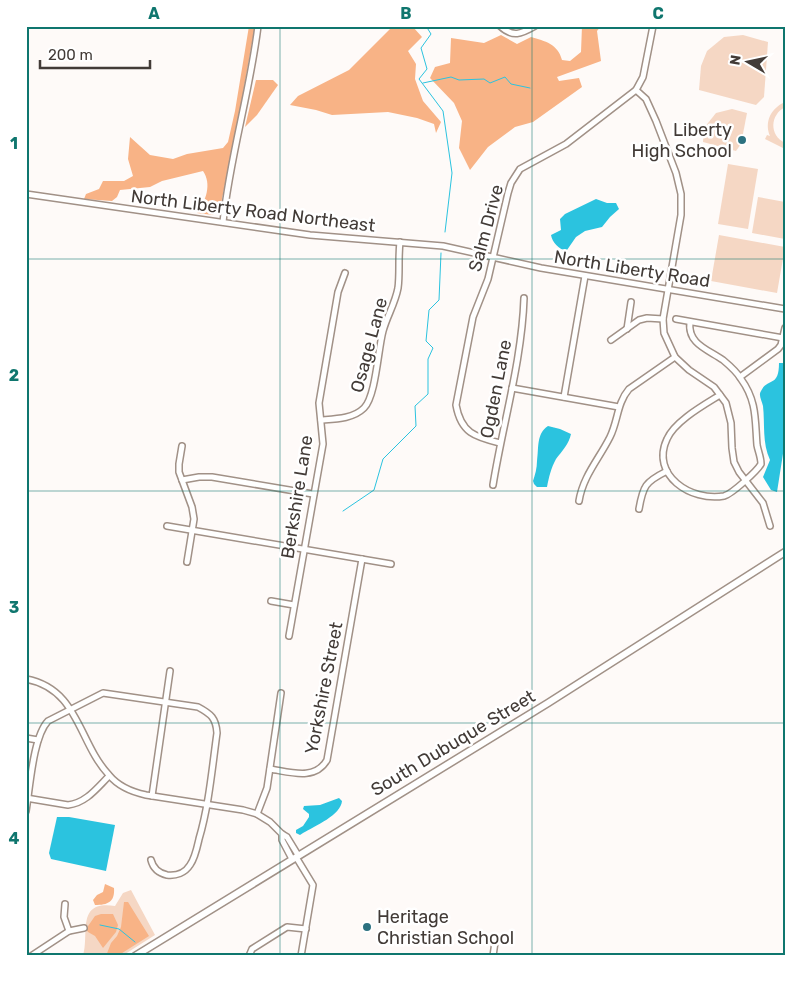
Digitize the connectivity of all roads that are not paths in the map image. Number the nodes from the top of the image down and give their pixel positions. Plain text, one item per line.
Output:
1 (258, 26) edge
2 (500, 26) edge
3 (535, 26) edge
4 (653, 26) edge
5 (636, 90) junction
6 (26, 194) edge
7 (223, 222) junction
8 (400, 242) junction
9 (475, 253) joint
10 (493, 257) junction
11 (345, 273) dead end
12 (586, 276) junction
13 (669, 290) junction
14 (524, 298) dead end
15 (631, 302) dead end
16 (785, 309) edge
17 (663, 319) junction
18 (676, 319) dead end
19 (690, 322) junction
20 (785, 328) edge
21 (627, 329) junction
22 (783, 338) junction
23 (611, 340) dead end
24 (675, 356) junction
25 (740, 377) junction
26 (512, 388) junction
27 (720, 395) junction
28 (564, 397) junction
29 (619, 407) junction
30 (321, 420) junction
31 (500, 443) junction
32 (182, 446) dead end
33 (667, 471) junction
34 (182, 480) junction
35 (744, 480) junction
36 (493, 485) dead end
37 (313, 494) junction
38 (579, 501) dead end
39 (639, 509) dead end
40 (167, 526) dead end
41 (770, 526) dead end
42 (193, 530) junction
43 (304, 549) junction
44 (785, 552) edge
45 (362, 559) junction
46 (188, 562) dead end
47 (390, 564) dead end
48 (271, 601) dead end
49 (294, 605) junction
50 (289, 636) dead end
51 (170, 671) dead end
52 (26, 679) edge
53 (281, 693) dead end
54 (166, 702) junction
55 (70, 709) junction
56 (26, 738) edge
57 (38, 740) junction
58 (270, 769) junction
59 (109, 776) junction
60 (152, 796) junction
61 (27, 798) edge
62 (207, 805) junction
63 (26, 811) edge
64 (257, 814) junction
65 (296, 857) junction
66 (151, 860) dead end
67 (65, 904) dead end
68 (84, 928) dead end
69 (306, 928) junction
70 (69, 931) junction
71 (495, 942) dead end
72 (31, 956) edge
73 (134, 956) edge
74 (249, 956) edge
75 (301, 956) edge
76 (493, 956) edge

1 - 7 street
2 - 3 street
4 - 5 street
5 - 10 street, Salm Drive
5 - 13 street
6 - 7 street, North Liberty Road Northeast
7 - 8 street, North Liberty Road Northeast
8 - 9 street, North Liberty Road Northeast
8 - 30 street, Osage Lane
9 - 10 street, North Liberty Road
10 - 12 street, North Liberty Road
10 - 31 street, Salm Drive
11 - 30 street, Berkshire Lane
12 - 13 street, North Liberty Road
12 - 28 street
13 - 16 street, North Liberty Road
13 - 17 street
14 - 26 street, Ogden Lane
15 - 21 street
17 - 21 street
17 - 24 street
18 - 19 street
19 - 22 street
19 - 25 street
20 - 22 street
21 - 23 street
22 - 25 street
24 - 27 street
24 - 29 street
25 - 35 street
26 - 28 street
26 - 31 street, Ogden Lane
27 - 33 street
27 - 35 street
28 - 29 street
29 - 38 street
30 - 37 street, Berkshire Lane
31 - 36 street, Ogden Lane
32 - 34 street
33 - 35 street
33 - 39 street
34 - 37 street
34 - 42 street
35 - 41 street
37 - 43 street, Berkshire Lane
40 - 42 street
42 - 43 street
42 - 46 street
43 - 45 street
43 - 49 street, Berkshire Lane
44 - 65 main road, South Dubuque Street
45 - 47 street
45 - 58 street, Yorkshire Street
48 - 49 street
49 - 50 street, Berkshire Lane
51 - 54 street
52 - 55 street
53 - 58 street
54 - 55 street
54 - 60 street
54 - 62 street
55 - 57 street
55 - 59 street
56 - 57 street
57 - 61 street
58 - 64 street
59 - 60 street
59 - 61 street
60 - 62 street
61 - 63 street
62 - 64 street
62 - 66 street
64 - 65 street
65 - 69 street
65 - 73 main road, South Dubuque Street
67 - 70 street
68 - 70 street
69 - 74 street
69 - 75 street
70 - 72 street
71 - 76 street

